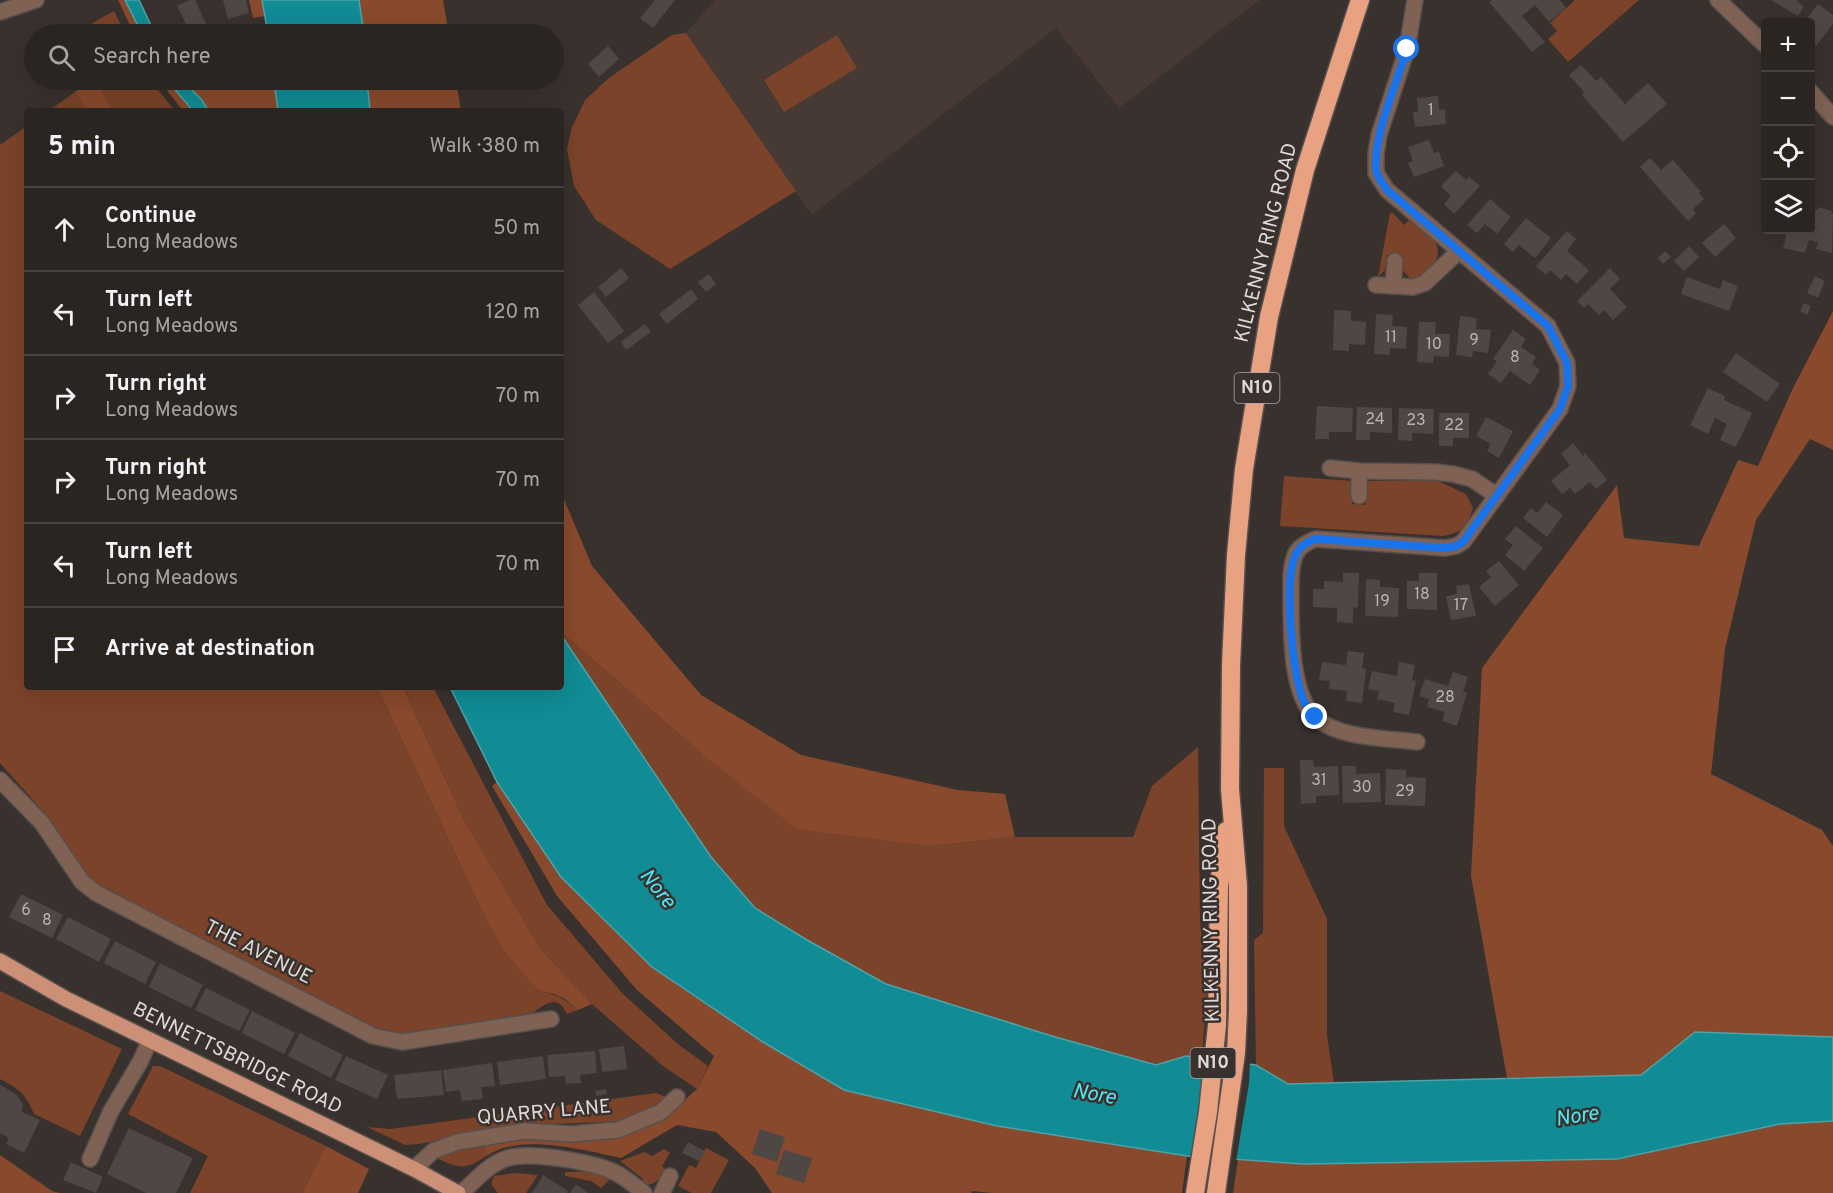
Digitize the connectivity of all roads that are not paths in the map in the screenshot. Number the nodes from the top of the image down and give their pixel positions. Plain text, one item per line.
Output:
1 (36, 0) edge
2 (1360, 0) edge
3 (1415, 0) edge
4 (1718, 0) edge
5 (0, 12) edge
6 (1761, 41) edge
7 (1815, 97) edge
8 (1833, 117) edge
9 (1458, 252) junction
10 (1395, 261) dead end
11 (1376, 285) dead end
12 (1393, 286) junction
13 (1330, 468) dead end
14 (1359, 471) junction
15 (1359, 496) dead end
16 (1497, 496) junction
17 (1417, 742) dead end
18 (0, 780) edge
19 (1230, 789) junction
20 (0, 961) edge
21 (551, 1019) dead end
22 (150, 1040) junction
23 (676, 1097) dead end
24 (90, 1159) dead end
25 (414, 1169) junction
26 (670, 1176) dead end
27 (460, 1193) edge
28 (644, 1193) edge
29 (662, 1193) edge
30 (1195, 1193) edge
31 (1216, 1193) edge

1 - 5 street
2 - 19 highway, KILKENNY RING ROAD / N10
3 - 9 street
4 - 6 street
7 - 8 street
9 - 12 street
9 - 16 street
10 - 12 street
11 - 12 street
13 - 14 street
14 - 15 street
14 - 16 street
16 - 17 street
18 - 21 street, THE AVENUE
19 - 30 highway, KILKENNY RING ROAD / N10
19 - 31 highway, KILKENNY RING ROAD / N10
20 - 22 main road, BENNETTSBRIDGE ROAD
22 - 24 street
22 - 25 main road, BENNETTSBRIDGE ROAD
23 - 25 street, QUARRY LANE
25 - 27 main road, BENNETTSBRIDGE ROAD
26 - 29 street
27 - 28 street

